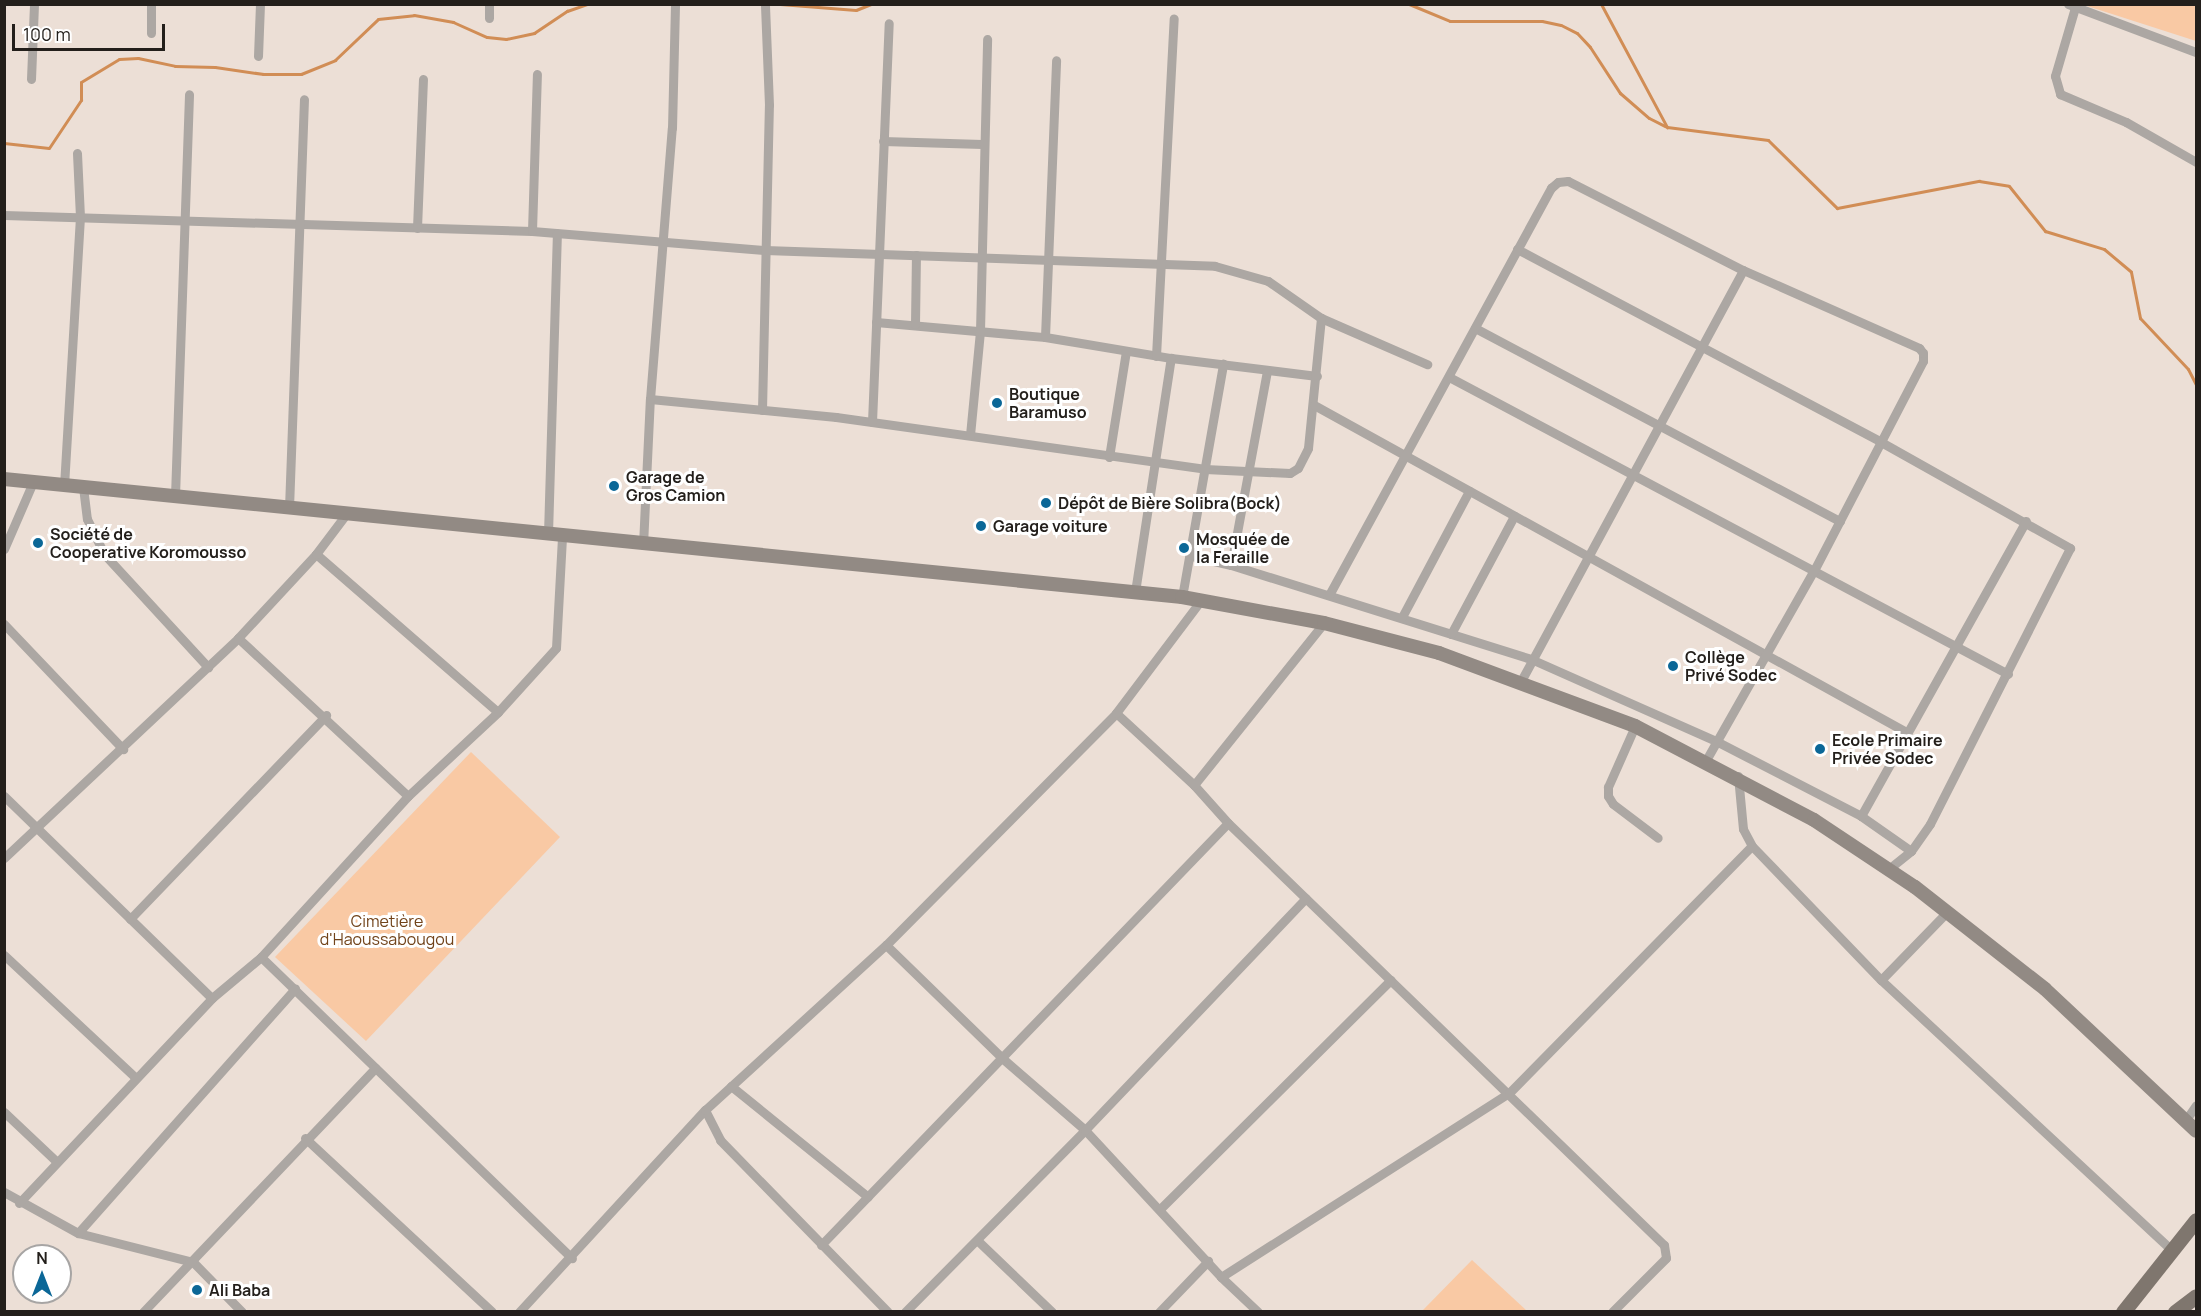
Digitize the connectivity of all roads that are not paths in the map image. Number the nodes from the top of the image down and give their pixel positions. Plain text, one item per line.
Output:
1 (34, 4) edge
2 (151, 4) edge
3 (261, 4) edge
4 (489, 4) edge
5 (675, 4) edge
6 (765, 4) edge
7 (2073, 6) edge
8 (489, 18) dead end
9 (1174, 18) dead end
10 (890, 23) dead end
11 (151, 33) dead end
12 (987, 39) dead end
13 (2196, 52) edge
14 (258, 56) dead end
15 (1056, 60) dead end
16 (537, 74) dead end
17 (31, 79) dead end
18 (423, 80) dead end
19 (189, 94) dead end
20 (304, 99) dead end
21 (883, 141) junction
22 (982, 144) junction
23 (77, 153) dead end
24 (2196, 162) edge
25 (4, 215) edge
26 (81, 217) junction
27 (187, 221) junction
28 (299, 224) junction
29 (417, 228) junction
30 (532, 231) junction
31 (557, 233) junction
32 (662, 242) junction
33 (1517, 249) junction
34 (765, 250) junction
35 (878, 254) junction
36 (916, 255) junction
37 (983, 257) junction
38 (1050, 259) junction
39 (1160, 262) junction
40 (1743, 270) junction
41 (1321, 318) junction
42 (876, 322) junction
43 (915, 324) junction
44 (1475, 328) junction
45 (980, 331) junction
46 (1045, 337) junction
47 (1700, 346) junction
48 (1126, 351) junction
49 (1156, 356) junction
50 (1171, 358) junction
51 (1223, 364) junction
52 (1427, 364) dead end
53 (1267, 370) junction
54 (1317, 376) junction
55 (1449, 377) junction
56 (650, 399) junction
57 (1314, 405) junction
58 (762, 410) junction
59 (872, 422) junction
60 (1656, 425) junction
61 (970, 435) junction
62 (1881, 442) junction
63 (1109, 457) junction
64 (1406, 457) junction
65 (1156, 463) junction
66 (1204, 469) junction
67 (1249, 473) junction
68 (1632, 473) junction
69 (4, 479) edge
70 (33, 482) junction
71 (64, 486) junction
72 (84, 487) junction
73 (1469, 491) junction
74 (175, 496) junction
75 (289, 508) junction
76 (347, 513) junction
77 (1514, 516) junction
78 (1840, 521) junction
79 (2026, 521) junction
80 (555, 535) junction
81 (643, 545) junction
82 (4, 549) edge
83 (316, 554) junction
84 (1586, 555) junction
85 (1192, 556) junction
86 (1231, 565) junction
87 (1814, 570) junction
88 (1135, 592) junction
89 (1329, 595) junction
90 (1182, 597) junction
91 (1201, 600) junction
92 (1401, 617) junction
93 (1324, 623) junction
94 (4, 624) edge
95 (1452, 634) junction
96 (238, 638) junction
97 (1956, 646) junction
98 (1767, 656) junction
99 (1532, 659) junction
100 (208, 668) junction
101 (2008, 674) junction
102 (1521, 681) junction
103 (498, 712) junction
104 (1116, 713) junction
105 (326, 716) junction
106 (1635, 726) junction
107 (1906, 732) junction
108 (1716, 741) junction
109 (123, 749) junction
110 (1706, 760) junction
111 (1738, 776) junction
112 (1194, 785) junction
113 (4, 796) edge
114 (408, 796) junction
115 (1861, 816) junction
116 (1228, 823) junction
117 (36, 829) junction
118 (1658, 838) dead end
119 (1752, 846) junction
120 (1911, 851) junction
121 (4, 858) edge
122 (1889, 869) junction
123 (1306, 898) junction
124 (1947, 912) junction
125 (130, 919) junction
126 (886, 945) junction
127 (4, 955) edge
128 (261, 957) junction
129 (1391, 980) junction
130 (1881, 980) junction
131 (295, 989) junction
132 (212, 998) junction
133 (1002, 1058) junction
134 (375, 1068) junction
135 (136, 1078) junction
136 (731, 1086) junction
137 (1509, 1093) junction
138 (2196, 1105) edge
139 (705, 1110) junction
140 (4, 1112) edge
141 (1085, 1130) junction
142 (2192, 1130) edge
143 (305, 1138) junction
144 (56, 1161) junction
145 (4, 1192) edge
146 (868, 1197) junction
147 (19, 1203) junction
148 (1160, 1209) junction
149 (2196, 1220) edge
150 (78, 1233) junction
151 (977, 1240) junction
152 (821, 1245) junction
153 (2170, 1249) junction
154 (572, 1258) junction
155 (1208, 1261) junction
156 (193, 1262) junction
157 (1221, 1278) junction
158 (2196, 1296) edge
159 (143, 1311) edge
160 (242, 1311) edge
161 (492, 1311) edge
162 (519, 1311) edge
163 (888, 1311) edge
164 (905, 1311) edge
165 (1052, 1311) edge
166 (1159, 1311) edge
167 (1258, 1311) edge
168 (1612, 1311) edge
169 (2123, 1311) edge
170 (2175, 1311) edge

1 - 17 street
2 - 11 street
3 - 14 street
4 - 8 street
5 - 32 street
6 - 34 street
7 - 13 street
7 - 24 street
9 - 39 street
10 - 21 street
12 - 22 street
15 - 38 street
16 - 30 street
18 - 29 street
19 - 27 street
20 - 28 street
21 - 22 street
21 - 35 street
22 - 37 street
23 - 26 street
25 - 26 street
26 - 27 street
26 - 71 street
27 - 28 street
27 - 74 street
28 - 29 street
28 - 75 street
29 - 30 street
30 - 31 street
31 - 32 street
31 - 80 street
32 - 34 street
32 - 56 street
33 - 40 street
33 - 44 street
33 - 47 street
34 - 35 street
34 - 58 street
35 - 36 street
35 - 42 street
36 - 37 street
36 - 43 street
37 - 38 street
37 - 45 street
38 - 39 street
38 - 46 street
39 - 41 street
39 - 49 street
40 - 47 street
40 - 62 street
41 - 52 street
41 - 54 street
42 - 43 street
42 - 59 street
43 - 45 street
44 - 55 street
44 - 60 street
45 - 46 street
45 - 61 street
46 - 48 street
47 - 60 street
47 - 62 street
48 - 49 street
48 - 63 street
49 - 50 street
50 - 51 street
50 - 65 street
51 - 53 street
51 - 66 street
53 - 54 street
53 - 67 street
54 - 57 street
55 - 64 street
55 - 68 street
56 - 58 street
56 - 81 street
57 - 64 street
57 - 67 street
58 - 59 street
59 - 61 street
60 - 68 street
60 - 78 street
61 - 63 street
62 - 78 street
62 - 79 street
63 - 65 street
64 - 73 street
64 - 89 street
65 - 66 street
65 - 88 street
66 - 67 street
66 - 85 street
67 - 86 street
68 - 84 street
68 - 87 street
69 - 70 street
70 - 71 street
70 - 82 street
71 - 72 street
72 - 74 street
72 - 100 street
73 - 77 street
73 - 92 street
74 - 75 street
75 - 76 street
76 - 80 street
76 - 83 street
77 - 84 street
77 - 95 street
78 - 87 street
79 - 97 street
79 - 101 street
80 - 81 street
80 - 103 street
81 - 88 street
83 - 96 street
83 - 103 street
84 - 98 street
84 - 99 street
85 - 86 street
85 - 90 street
86 - 89 street
87 - 97 street
87 - 98 street
88 - 90 street
89 - 92 street
90 - 91 street
91 - 93 street
91 - 104 street
92 - 95 street
93 - 102 street
93 - 112 street
94 - 109 street
95 - 99 street
96 - 100 street
96 - 105 street
97 - 101 street
97 - 107 street
98 - 107 street
98 - 108 street
99 - 102 street
99 - 108 street
100 - 109 street
101 - 120 street
102 - 106 street
103 - 114 street
104 - 112 street
104 - 126 street
105 - 114 street
105 - 125 street
106 - 110 street
106 - 118 street
107 - 115 street
108 - 110 street
108 - 115 street
109 - 117 street
110 - 111 street
111 - 119 street
111 - 122 street
112 - 116 street
113 - 117 street
114 - 128 street
115 - 120 street
116 - 123 street
116 - 133 street
117 - 121 street
117 - 125 street
119 - 130 street
119 - 137 street
120 - 122 street
122 - 124 street
123 - 129 street
123 - 141 street
124 - 130 street
124 - 142 street
125 - 132 street
126 - 133 street
126 - 136 street
127 - 135 street
128 - 131 street
128 - 132 street
129 - 137 street
129 - 148 street
130 - 153 street
131 - 134 street
131 - 150 street
132 - 135 street
133 - 141 street
133 - 146 street
134 - 143 street
134 - 154 street
135 - 144 street
136 - 139 street
136 - 146 street
137 - 157 street
137 - 168 street
138 - 142 street
139 - 152 street
139 - 154 street
140 - 144 street
141 - 148 street
141 - 151 street
143 - 156 street
143 - 161 street
144 - 147 street
145 - 147 street
146 - 152 street
147 - 150 street
148 - 155 street
149 - 153 main road
150 - 156 street
151 - 164 street
151 - 165 street
152 - 163 street
153 - 169 main road
154 - 162 street
155 - 157 street
155 - 166 street
156 - 159 street
156 - 160 street
157 - 167 street
158 - 170 main road

